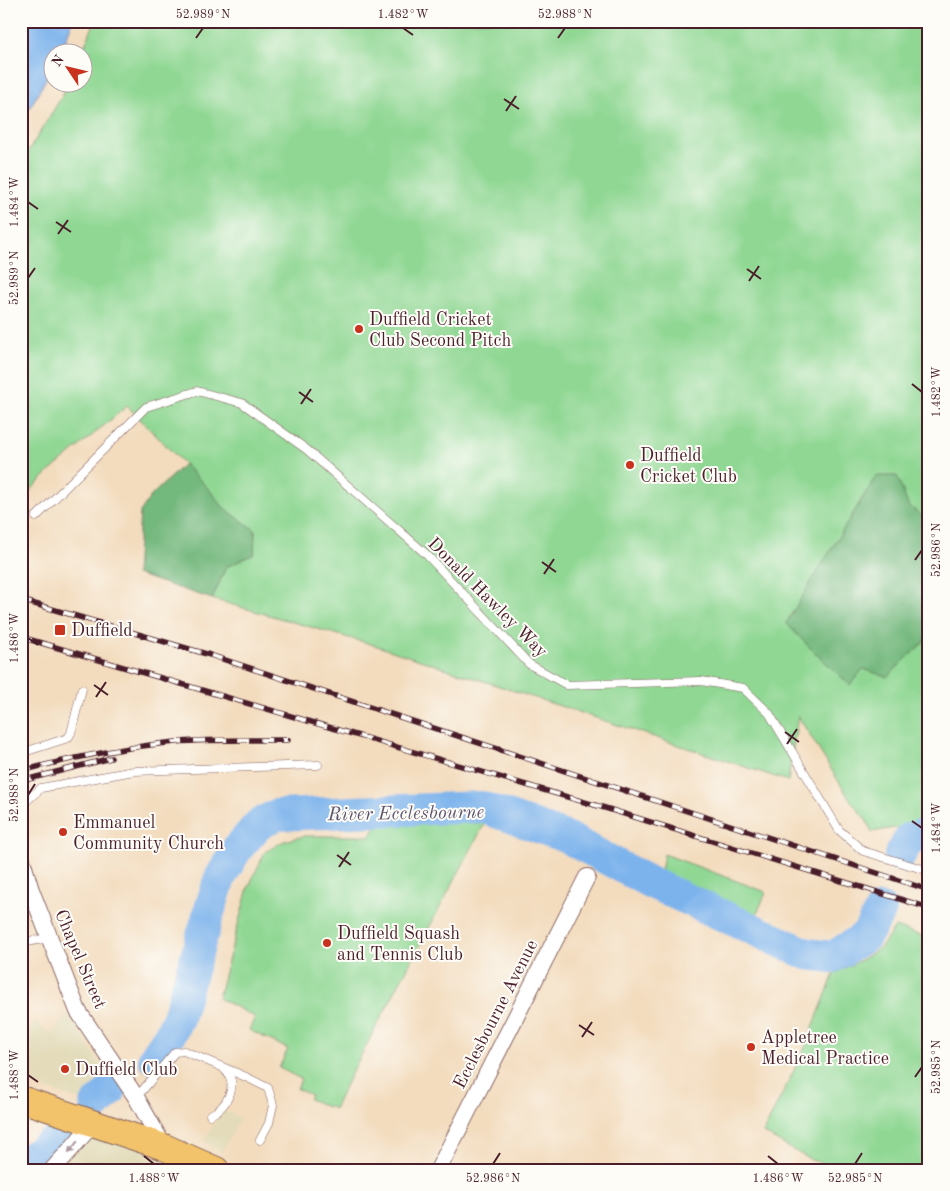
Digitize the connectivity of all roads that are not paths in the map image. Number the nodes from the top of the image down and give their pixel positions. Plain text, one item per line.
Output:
1 (36, 517) dead end
2 (82, 689) dead end
3 (21, 753) edge
4 (318, 765) dead end
5 (21, 806) edge
6 (21, 857) edge
7 (929, 871) edge
8 (587, 877) dead end
9 (50, 938) junction
10 (21, 943) edge
11 (224, 1069) junction
12 (136, 1098) junction
13 (21, 1099) edge
14 (210, 1115) dead end
15 (91, 1122) junction
16 (260, 1140) dead end
17 (164, 1147) junction
18 (52, 1170) edge
19 (216, 1170) edge
20 (438, 1170) edge

1 - 7 lane, Donald Hawley Way
2 - 3 lane
4 - 5 lane
6 - 9 street, Chapel Street
8 - 20 street, Ecclesbourne Avenue
9 - 10 lane
9 - 12 street, Chapel Street
11 - 12 lane
11 - 14 lane
11 - 16 lane
12 - 17 street, Chapel Street
13 - 15 highway
15 - 17 highway
15 -> 18 street
17 - 19 highway

